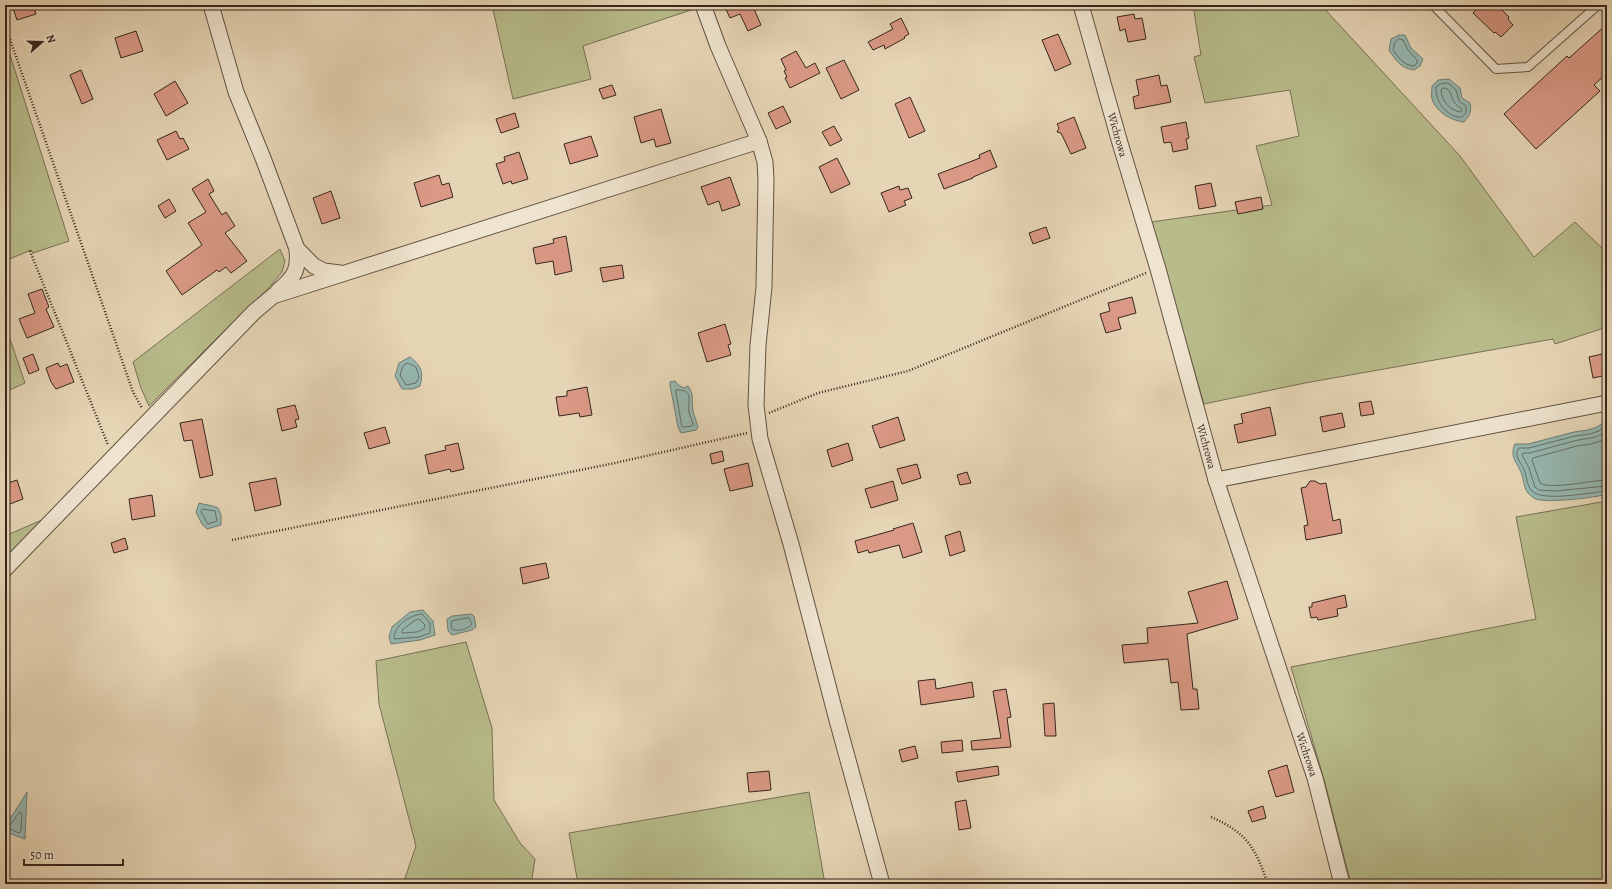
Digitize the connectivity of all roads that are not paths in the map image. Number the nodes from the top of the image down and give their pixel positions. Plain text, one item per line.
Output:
1 (211, 5) edge
2 (703, 5) edge
3 (1081, 5) edge
4 (1598, 5) edge
5 (1435, 7) dead end
6 (759, 141) junction
7 (297, 249) junction
8 (343, 273) junction
9 (273, 296) junction
10 (1607, 404) edge
11 (1216, 480) junction
12 (5, 569) edge
13 (882, 884) edge
14 (1342, 884) edge

1 - 7 street
2 - 6 street
3 - 11 street, Wichrowa
4 - 5 lane
6 - 8 street
6 - 13 street
7 - 8 street
7 - 9 street
8 - 9 street
9 - 12 street
10 - 11 street
11 - 14 street, Wichrowa

